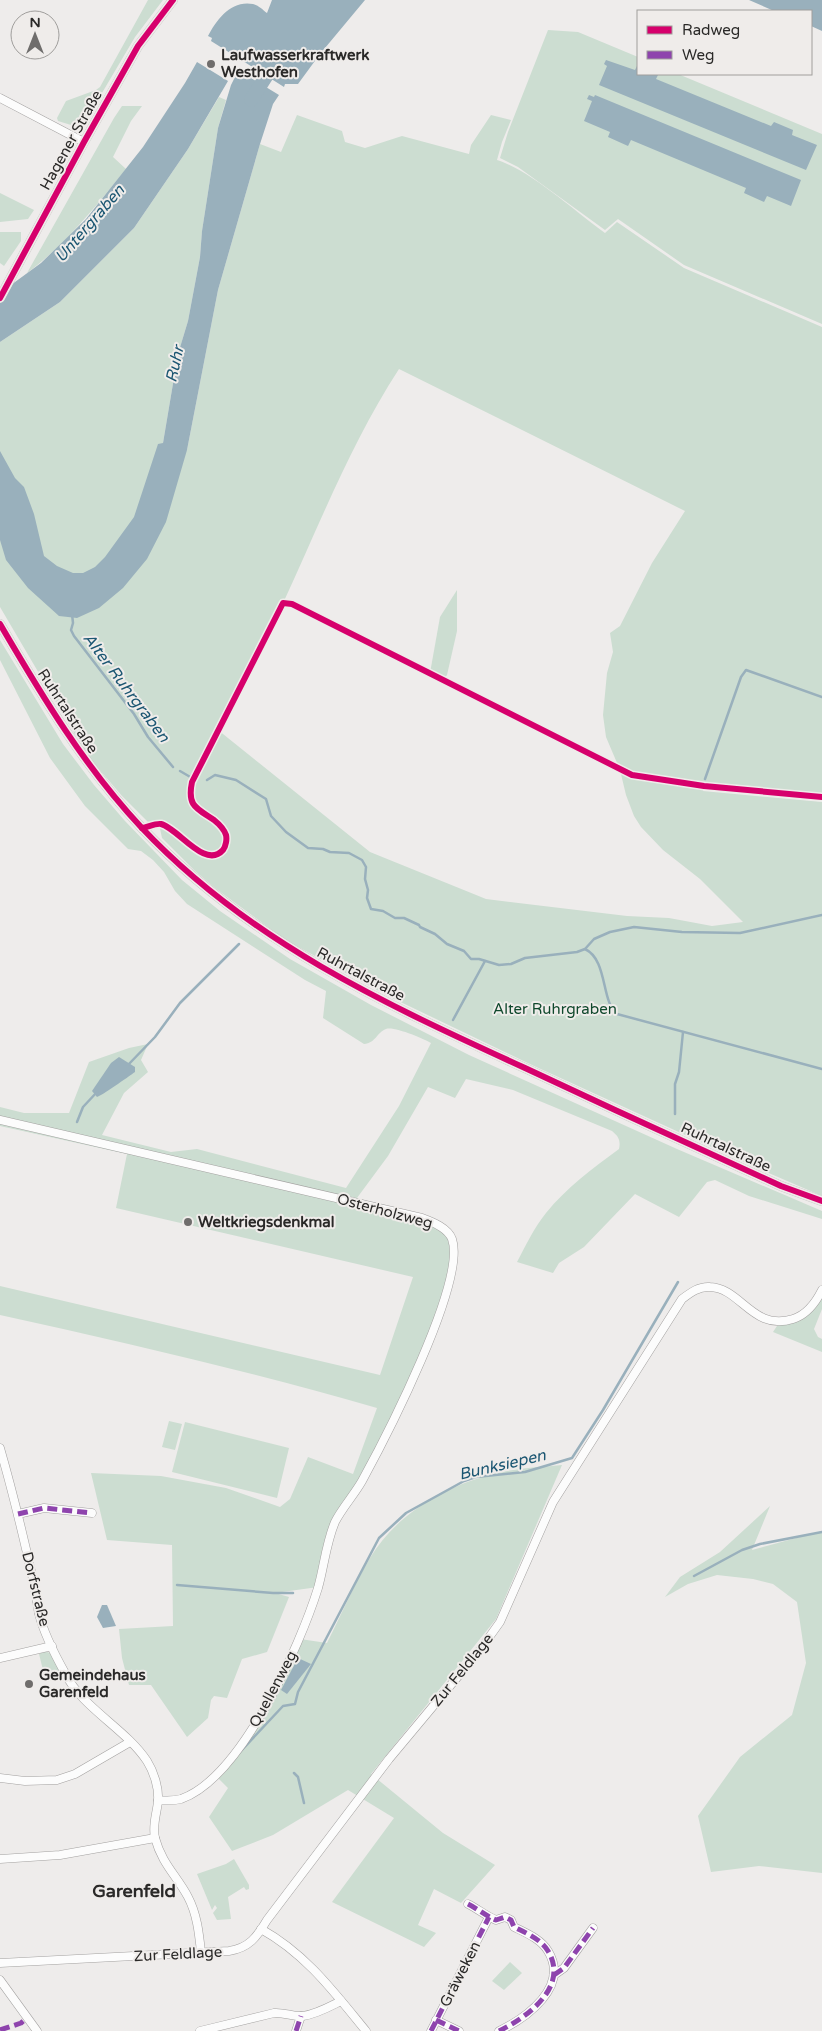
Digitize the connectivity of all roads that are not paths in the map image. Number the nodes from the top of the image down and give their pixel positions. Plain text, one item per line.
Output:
1 (173, 0) edge
2 (0, 98) edge
3 (84, 142) junction
4 (0, 298) edge
5 (0, 624) edge
6 (0, 1120) edge
7 (822, 1201) edge
8 (822, 1290) edge
9 (0, 1448) edge
10 (92, 1513) dead end
11 (18, 1514) junction
12 (332, 1532) joint
13 (52, 1646) junction
14 (0, 1658) edge
15 (130, 1742) junction
16 (0, 1778) edge
17 (158, 1800) junction
18 (155, 1838) junction
19 (0, 1859) edge
20 (468, 1904) dead end
21 (489, 1917) junction
22 (593, 1928) dead end
23 (261, 1929) junction
24 (200, 1952) junction
25 (0, 1963) edge
26 (554, 1975) junction
27 (0, 1980) edge
28 (341, 2001) junction
29 (301, 2016) junction
30 (436, 2020) junction
31 (37, 2031) edge
32 (200, 2031) edge
33 (296, 2031) edge
34 (366, 2031) edge
35 (431, 2031) edge
36 (459, 2031) edge
37 (499, 2031) edge

1 - 3 main road, Hagener Straße
2 - 3 street
3 - 4 main road, Hagener Straße
5 - 7 main road, Ruhrtalstraße
6 - 12 street, Osterholzweg
8 - 23 street, Zur Feldlage
9 - 11 street, Dorfstraße
10 - 11 street
11 - 13 street, Dorfstraße
12 - 17 street, Quellenweg
13 - 14 street
13 - 15 street, Dorfstraße
15 - 16 street
15 - 17 street, Dorfstraße
17 - 18 street, Dorfstraße
18 - 19 street
18 - 24 street, Dorfstraße
20 - 21 street
21 - 26 street
21 - 30 street, Gräweken
22 - 26 street
23 - 24 street, Zur Feldlage
23 - 28 street
24 - 25 street, Zur Feldlage
26 - 37 street
27 - 31 street
28 - 29 street
28 - 34 street
29 - 32 street
29 - 33 street
30 - 35 street, Gräweken
30 - 36 street

